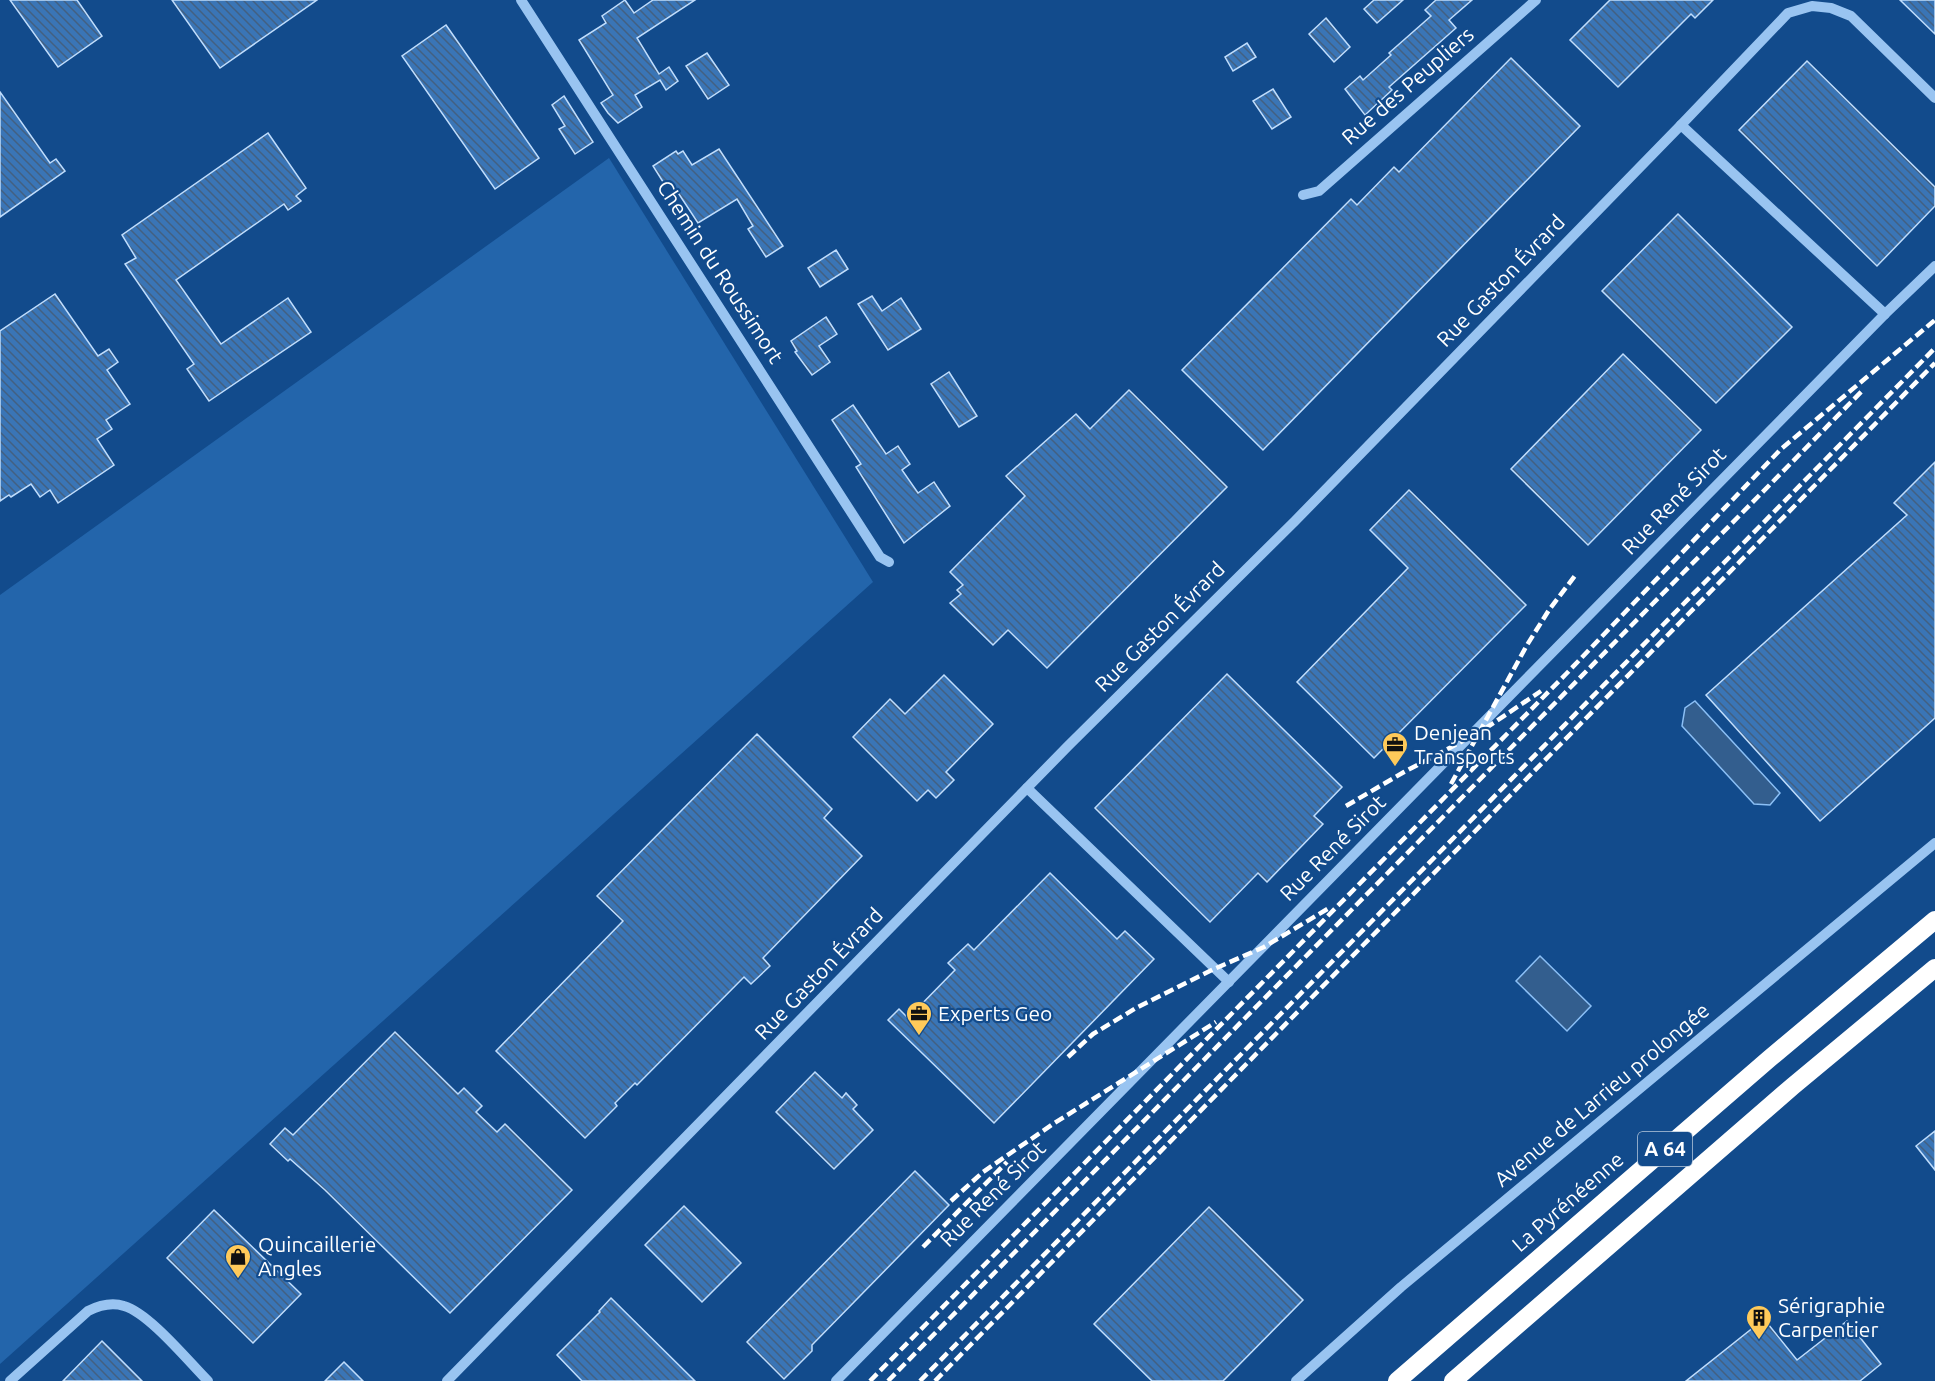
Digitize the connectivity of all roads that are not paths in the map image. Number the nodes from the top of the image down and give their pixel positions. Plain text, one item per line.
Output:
1 (521, 0) edge
2 (1536, 0) edge
3 (1935, 98) edge
4 (1681, 125) junction
5 (1303, 195) dead end
6 (1935, 266) edge
7 (1885, 314) junction
8 (889, 562) dead end
9 (1027, 788) junction
10 (1935, 843) edge
11 (1935, 920) edge
12 (1935, 968) edge
13 (1229, 982) junction
14 (10, 1381) edge
15 (208, 1381) edge
16 (447, 1381) edge
17 (836, 1381) edge
18 (1296, 1381) edge
19 (1396, 1381) edge
20 (1453, 1381) edge

1 - 8 street, Chemin du Roussimort
2 - 5 street, Rue des Peupliers
3 - 4 street, Rue Gaston Évrard
4 - 7 street
4 - 9 street, Rue Gaston Évrard
6 - 7 street, Rue René Sirot
7 - 13 street, Rue René Sirot
9 - 13 street
9 - 16 street, Rue Gaston Évrard
10 - 18 street, Avenue de Larrieu prolongée
11 - 19 highway, La Pyrénéenne / A 64
12 - 20 highway, A 64
13 - 17 street, Rue René Sirot
14 - 15 street

